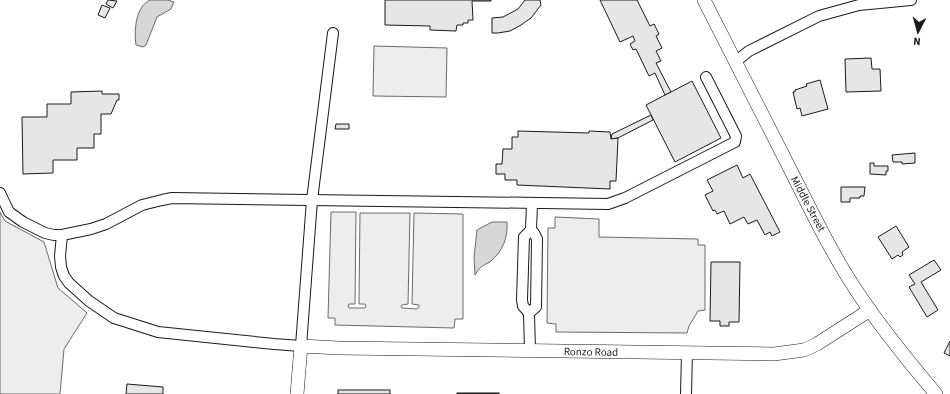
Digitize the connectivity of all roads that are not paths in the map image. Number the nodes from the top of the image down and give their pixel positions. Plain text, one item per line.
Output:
1 (704, 0) edge
2 (911, 0) edge
3 (333, 33) dead end
4 (735, 62) junction
5 (706, 77) dead end
6 (0, 193) edge
7 (312, 200) junction
8 (532, 203) junction
9 (531, 230) junction
10 (62, 234) junction
11 (870, 310) junction
12 (529, 313) junction
13 (301, 346) junction
14 (530, 351) junction
15 (687, 353) junction
16 (297, 394) edge
17 (686, 394) edge
18 (936, 394) edge

1 - 4 main road, Middle Street
2 - 4 street
3 - 7 street
4 - 11 main road, Middle Street
5 - 8 street
6 - 10 street
7 - 8 street
7 - 10 street
7 - 13 street
8 - 9 street
9 - 12 street
9 - 12 street
10 - 13 street
11 - 15 main road, Ronzo Road
11 - 18 main road, Middle Street
12 - 14 street
13 - 14 main road, Ronzo Road
13 - 16 main road
14 - 15 main road, Ronzo Road
15 - 17 street

